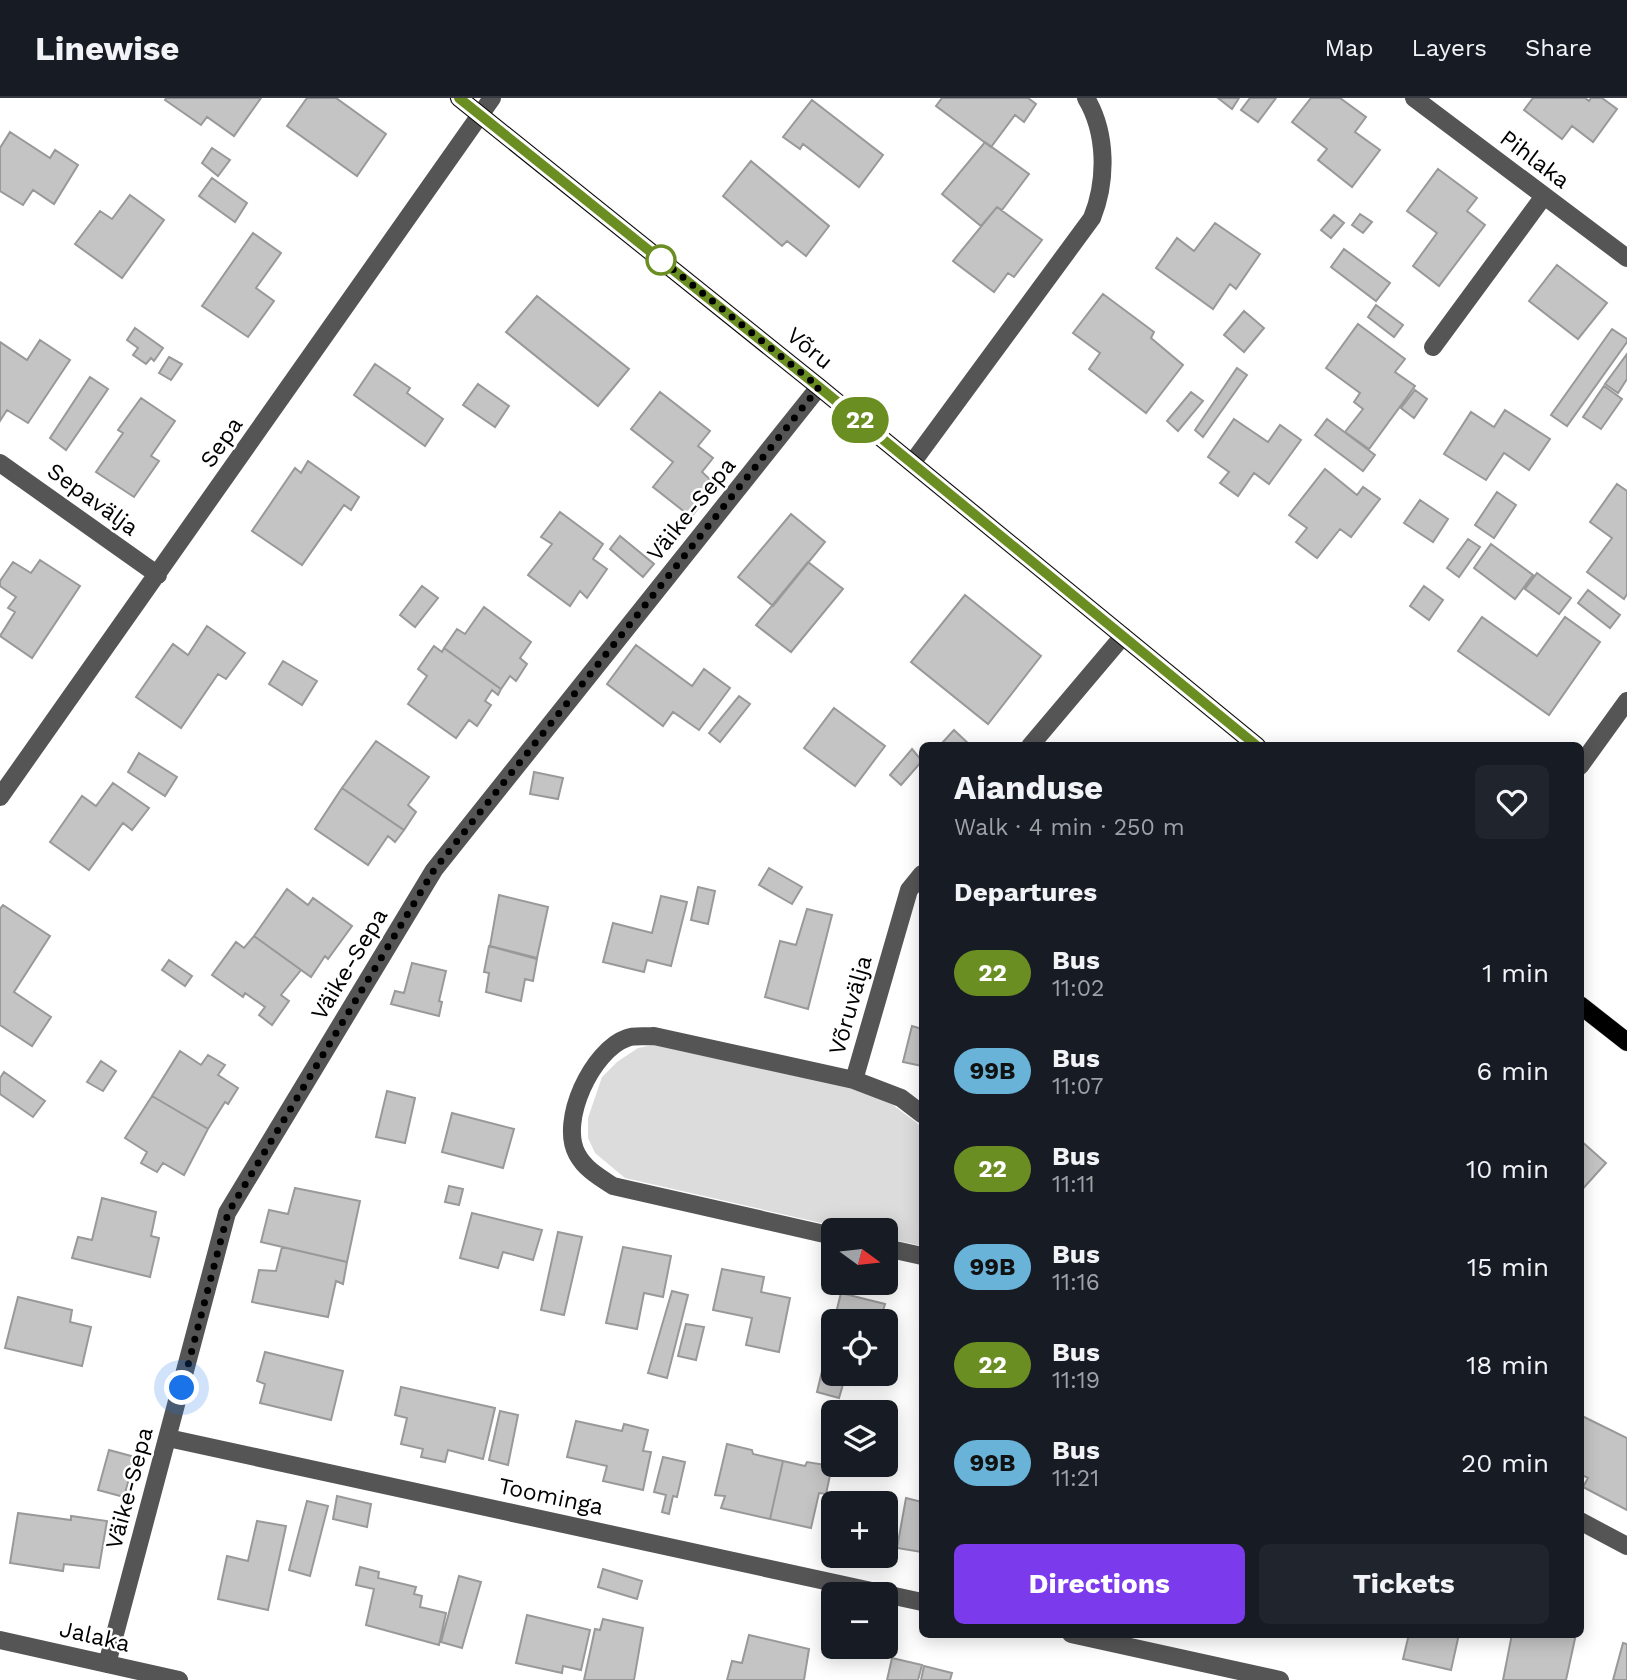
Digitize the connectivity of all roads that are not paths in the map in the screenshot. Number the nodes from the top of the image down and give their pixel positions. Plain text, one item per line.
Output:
1 (459, 98) edge
2 (492, 98) edge
3 (1086, 98) edge
4 (1414, 98) edge
5 (480, 113) junction
6 (1544, 196) junction
7 (1627, 258) edge
8 (1433, 347) dead end
9 (819, 387) junction
10 (0, 463) edge
11 (912, 463) junction
12 (158, 576) junction
13 (1123, 636) junction
14 (1627, 701) edge
15 (1033, 742) edge
16 (1252, 742) edge
17 (1584, 760) edge
18 (0, 797) edge
19 (919, 878) edge
20 (1584, 1008) edge
21 (1627, 1042) edge
22 (853, 1080) junction
23 (919, 1112) edge
24 (821, 1233) edge
25 (898, 1251) edge
26 (919, 1255) edge
27 (169, 1438) junction
28 (1584, 1523) edge
29 (1627, 1546) edge
30 (919, 1601) edge
31 (1089, 1638) edge
32 (0, 1640) edge
33 (107, 1664) junction
34 (179, 1680) edge
35 (1280, 1680) edge

1 - 5 main road, Võru
2 - 5 street, Sepa
3 - 11 street
4 - 6 street, Pihlaka
5 - 9 main road, Võru
5 - 12 street, Sepa
6 - 7 street, Pihlaka
6 - 8 street
9 - 11 main road, Võru
9 - 27 street, Väike-Sepa
10 - 12 street, Sepavälja
11 - 13 main road, Võru
12 - 18 street, Sepa
13 - 15 street
13 - 16 main road, Võru
14 - 17 street
19 - 22 street, Võruvälja
20 - 21 main road
22 - 23 street, Võruvälja
22 - 24 street
25 - 26 street
27 - 30 street, Toominga
27 - 33 street, Väike-Sepa
28 - 29 street
31 - 35 street
32 - 33 street, Jalaka
33 - 34 street, Jalaka

